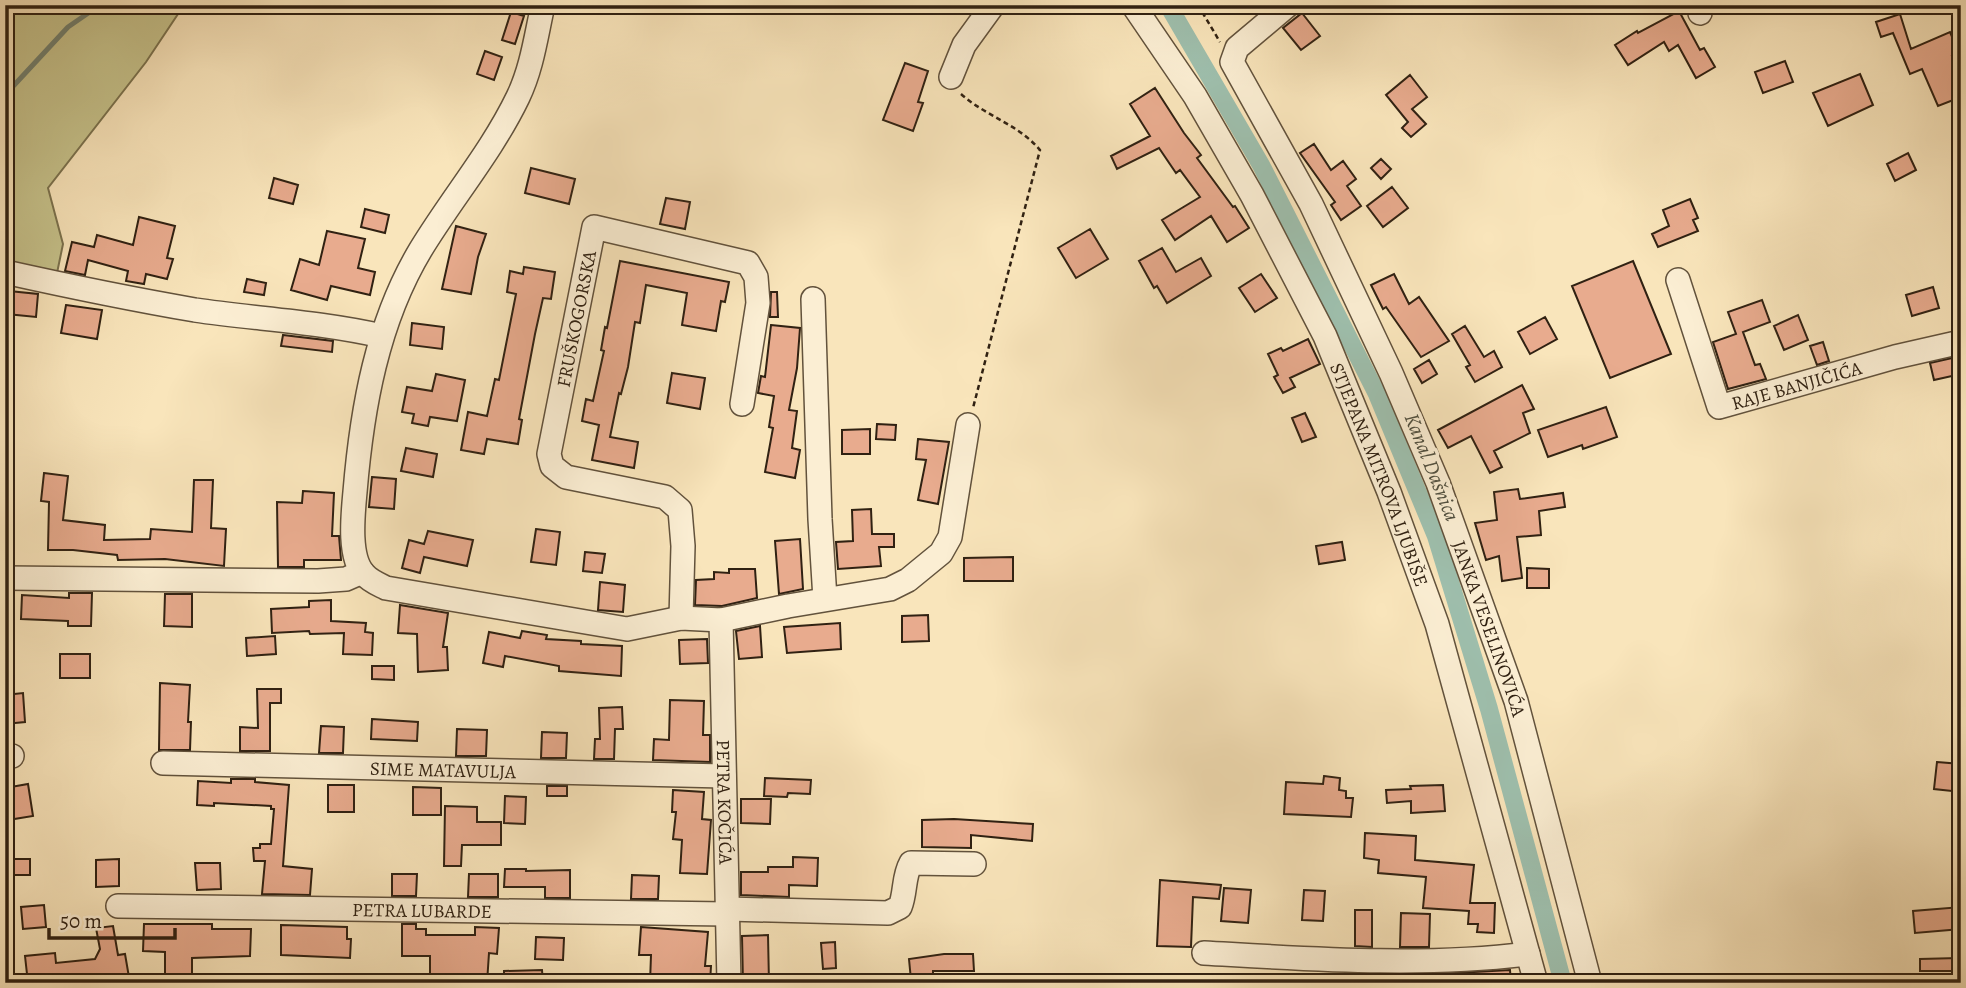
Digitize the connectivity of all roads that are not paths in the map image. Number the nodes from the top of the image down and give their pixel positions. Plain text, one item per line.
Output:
1 (542, 5) edge
2 (993, 5) edge
3 (1133, 5) edge
4 (1283, 7) edge
5 (951, 77) road end
6 (5, 272) edge
7 (1678, 280) dead end
8 (813, 299) dead end
9 (382, 336) junction
10 (1961, 342) edge
11 (742, 404) dead end
12 (968, 425) road end
13 (362, 572) junction
14 (5, 578) edge
15 (825, 599) junction
16 (681, 618) junction
17 (721, 620) junction
18 (163, 763) dead end
19 (724, 776) junction
20 (974, 864) dead end
21 (118, 906) dead end
22 (727, 911) junction
23 (1204, 953) dead end
24 (1528, 954) junction
25 (729, 983) edge
26 (1536, 983) edge
27 (1590, 983) edge

1 - 9 street
2 - 5 street
3 - 24 street, STJEPANA MITROVA LJUBIŠE
4 - 27 street, JANKA VESELINOVIĆA
6 - 9 street
7 - 10 street, RAJE BANJIČIĆA
8 - 15 street
9 - 13 street
11 - 16 street, FRUŠKOGORSKA
12 - 15 street
13 - 14 street
13 - 16 street
15 - 17 street
16 - 17 street
17 - 19 street, PETRA KOČIĆA
18 - 19 street, SIME MATAVULJA
19 - 22 street, PETRA KOČIĆA
20 - 22 street, PETRA LUBARDE
21 - 22 street, PETRA LUBARDE
22 - 25 street, PETRA KOČIĆA
23 - 24 street
24 - 26 street, STJEPANA MITROVA LJUBIŠE

